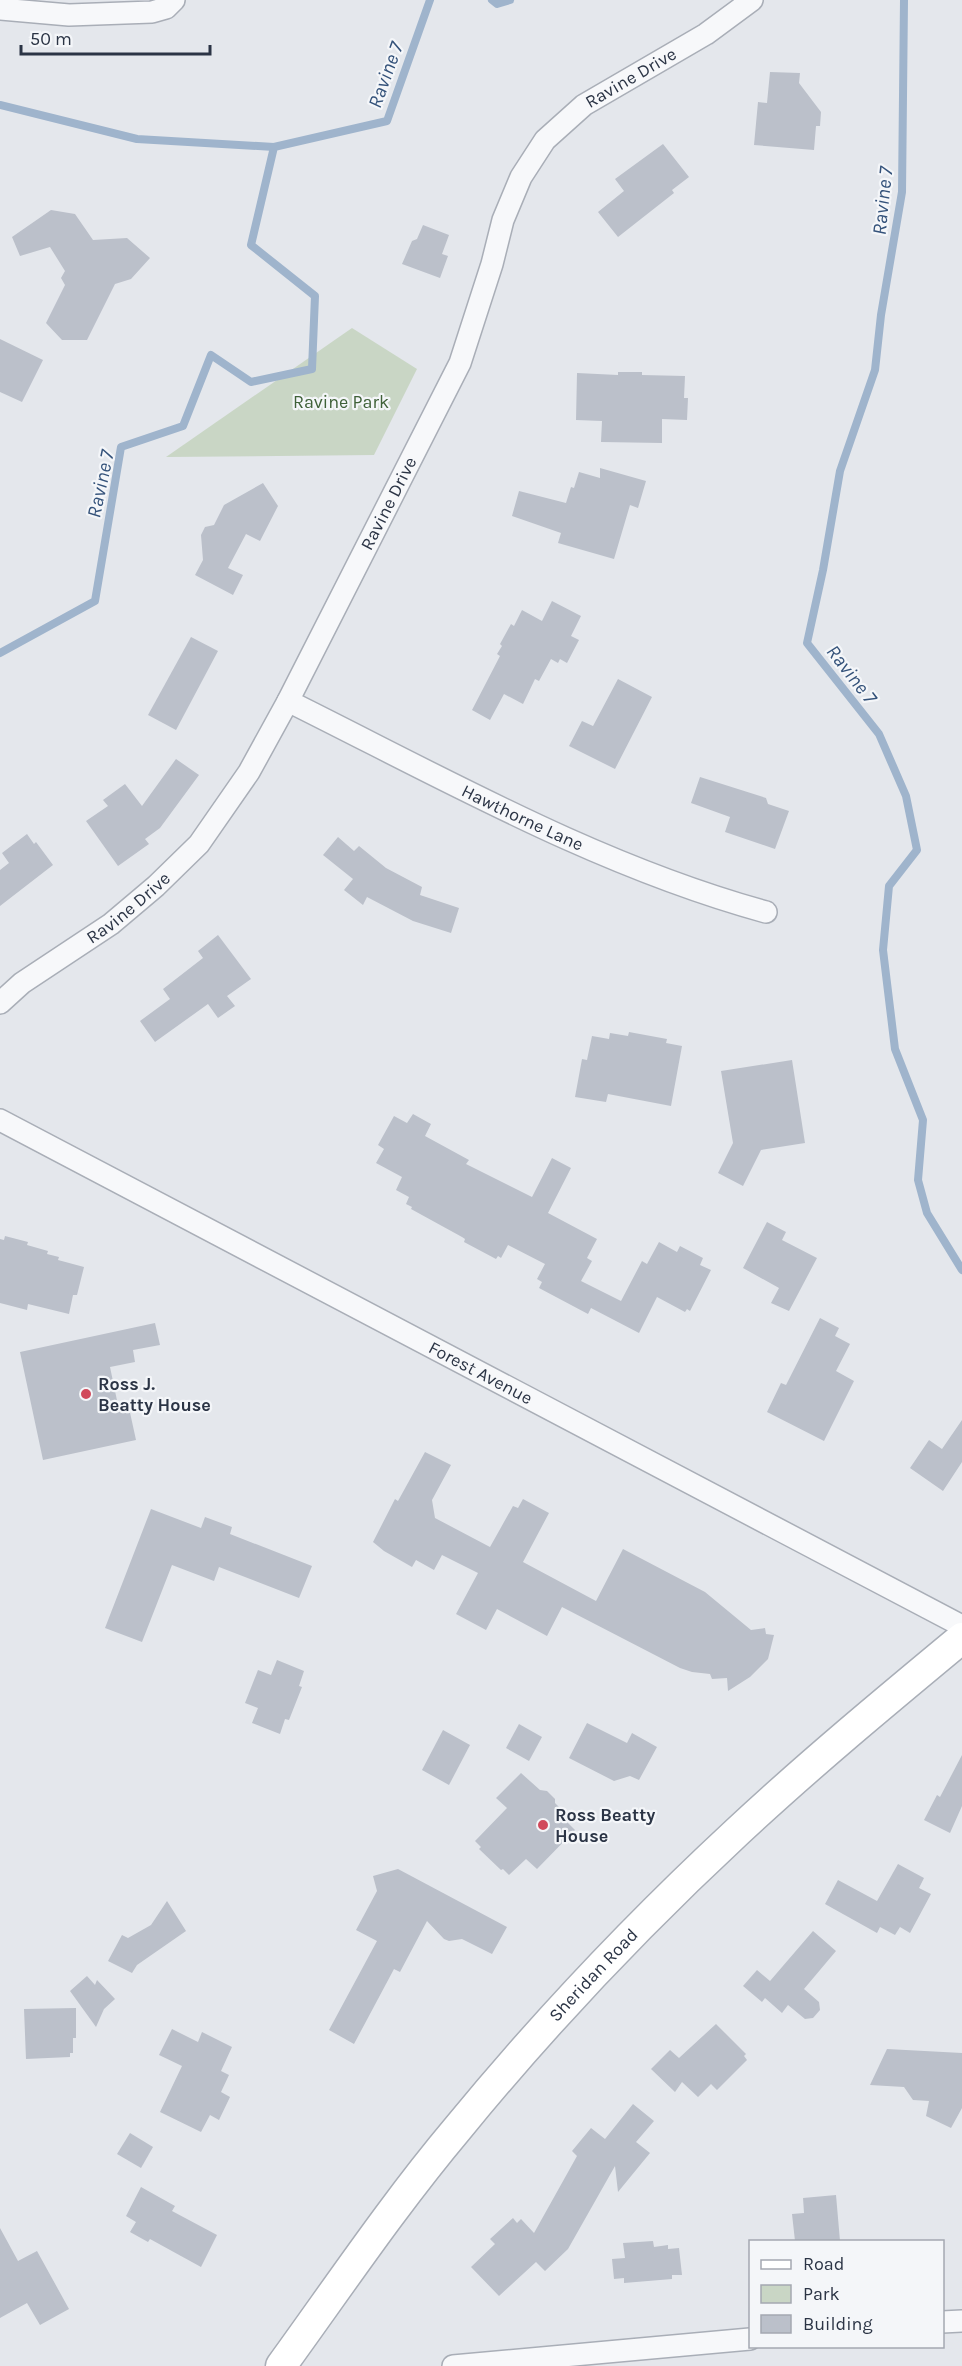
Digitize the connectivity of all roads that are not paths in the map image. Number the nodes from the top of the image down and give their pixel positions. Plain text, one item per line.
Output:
1 (174, 0) edge
2 (752, 0) edge
3 (0, 9) edge
4 (288, 701) junction
5 (766, 912) dead end
6 (0, 1003) edge
7 (0, 1120) edge
8 (962, 1626) edge
9 (962, 1638) edge
10 (962, 2321) edge
11 (944, 2322) edge
12 (749, 2339) edge
13 (281, 2366) edge
14 (453, 2366) edge

1 - 3 street
2 - 4 street, Ravine Drive
4 - 5 street, Hawthorne Lane
4 - 6 street, Ravine Drive
7 - 8 street, Forest Avenue
9 - 13 street, Sheridan Road
10 - 11 street
12 - 14 street

